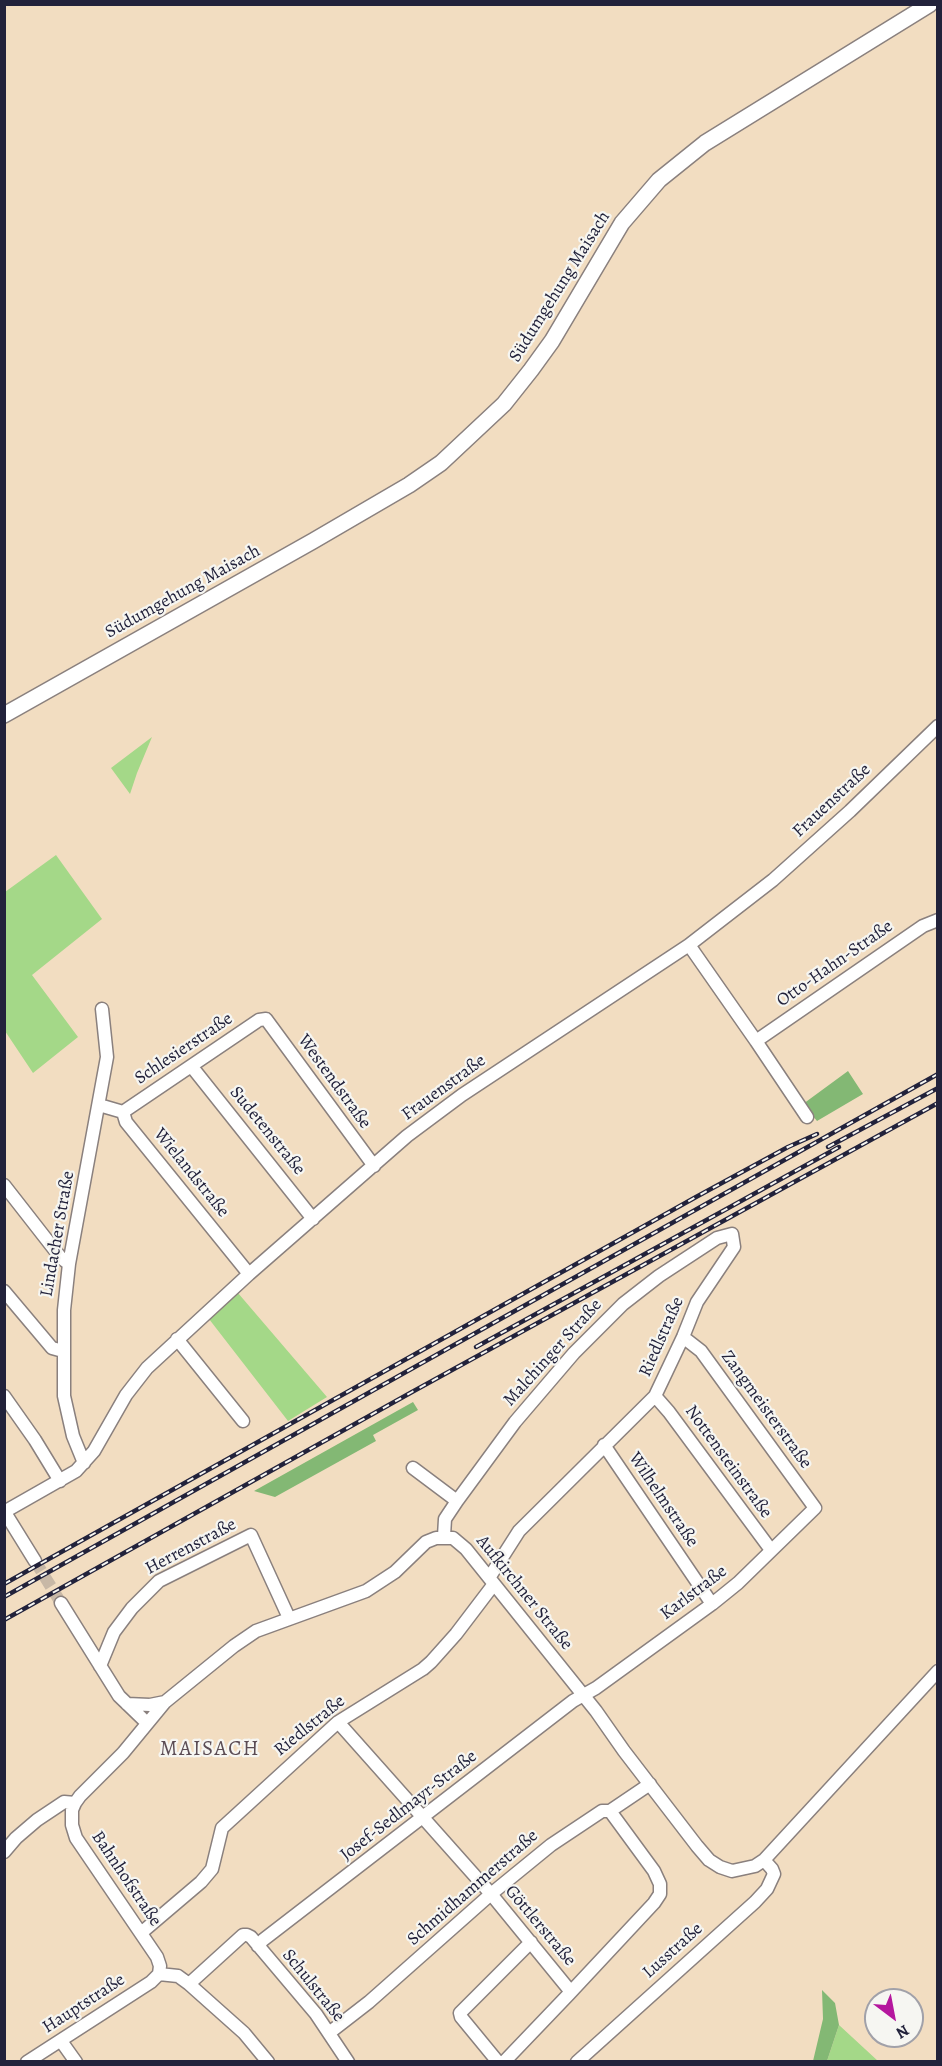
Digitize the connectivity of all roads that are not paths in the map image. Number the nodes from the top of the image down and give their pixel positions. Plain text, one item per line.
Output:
1 (930, 4) edge
2 (4, 715) edge
3 (938, 726) edge
4 (938, 920) edge
5 (689, 945) junction
6 (102, 1009) dead end
7 (266, 1019) joint
8 (756, 1041) junction
9 (192, 1067) junction
10 (99, 1105) junction
11 (123, 1112) junction
12 (807, 1117) dead end
13 (374, 1166) junction
14 (4, 1185) edge
15 (314, 1219) junction
16 (732, 1234) joint
17 (69, 1264) junction
18 (249, 1274) junction
19 (4, 1291) edge
20 (683, 1337) junction
21 (177, 1339) junction
22 (63, 1351) junction
23 (4, 1396) edge
24 (655, 1396) junction
25 (243, 1421) dead end
26 (604, 1445) junction
27 (84, 1463) junction
28 (413, 1468) dead end
29 (60, 1481) junction
30 (457, 1501) junction
31 (815, 1508) joint
32 (5, 1512) edge
33 (444, 1536) junction
34 (771, 1550) junction
35 (35, 1561) tunnel mouth
36 (491, 1581) junction
37 (61, 1603) tunnel mouth
38 (712, 1604) junction
39 (289, 1618) junction
40 (100, 1666) junction
41 (938, 1671) edge
42 (584, 1695) junction
43 (165, 1702) junction
44 (132, 1705) junction
45 (149, 1721) junction
46 (338, 1722) junction
47 (137, 1737) junction
48 (650, 1784) junction
49 (75, 1803) junction
50 (609, 1811) junction
51 (424, 1818) junction
52 (4, 1852) edge
53 (764, 1860) junction
54 (215, 1881) dead end
55 (201, 1882) junction
56 (490, 1894) junction
57 (141, 1933) junction
58 (531, 1942) junction
59 (258, 1946) junction
60 (159, 1974) junction
61 (189, 1984) junction
62 (571, 1992) junction
63 (329, 2033) junction
64 (61, 2041) junction
65 (27, 2061) edge
66 (76, 2061) edge
67 (268, 2061) edge
68 (348, 2061) edge
69 (498, 2061) edge
70 (504, 2061) edge
71 (577, 2061) edge

1 - 2 main road, Südumgehung Maisach
3 - 5 street, Frauenstraße
4 - 8 street, Otto-Hahn-Straße
5 - 8 street
5 - 13 street, Frauenstraße
6 - 10 street, Lindacher Straße
7 - 9 street, Schlesierstraße
7 - 13 street, Westendstraße
8 - 12 street
9 - 11 street, Schlesierstraße
9 - 15 street, Sudetenstraße
10 - 11 street
10 - 17 street, Lindacher Straße
11 - 18 street, Wielandstraße
13 - 15 street, Frauenstraße
14 - 17 street
15 - 18 street, Frauenstraße
16 - 20 street, Riedlstraße
16 - 30 street, Malchinger Straße
17 - 22 street, Lindacher Straße
18 - 21 street, Frauenstraße
19 - 22 street
20 - 24 street, Riedlstraße
20 - 31 street, Zangmeisterstraße
21 - 25 street
21 - 27 street, Frauenstraße
22 - 27 street, Lindacher Straße
23 - 29 street
24 - 26 street, Riedlstraße
24 - 34 street, Nottensteinstraße
26 - 36 street, Riedlstraße
26 - 38 street, Wilhelmstraße
27 - 29 street, Frauenstraße
28 - 30 street
29 - 32 street, Frauenstraße
30 - 33 street, Malchinger Straße
31 - 34 street, Karlstraße
32 - 35 street
33 - 36 street, Aufkirchner Straße
33 - 39 street
34 - 38 street, Karlstraße
36 - 42 street, Aufkirchner Straße
36 - 46 street, Riedlstraße
37 - 40 street
38 - 42 street, Karlstraße
39 - 40 street, Herrenstraße
39 - 43 street
40 - 44 street
41 - 53 street, Aufkirchner Straße
42 - 48 street, Aufkirchner Straße
42 - 51 street, Josef-Sedlmayr-Straße
43 - 44 street
43 - 45 street
44 - 45 street
44 - 47 street
45 - 47 street
46 - 51 street, Göttlerstraße
46 - 55 street, Riedlstraße
47 - 49 street
48 - 50 street, Schmidhammerstraße
48 - 53 street, Aufkirchner Straße
49 - 52 street
49 - 57 street, Bahnhofstraße
50 - 56 street, Schmidhammerstraße
50 - 62 street
51 - 56 street, Göttlerstraße
51 - 59 street, Josef-Sedlmayr-Straße
53 - 71 street, Lusstraße
54 - 55 street
55 - 57 street, Riedlstraße
56 - 58 street, Göttlerstraße
56 - 63 street, Schmidhammerstraße
57 - 60 street, Bahnhofstraße
58 - 62 street, Göttlerstraße
58 - 69 street
59 - 61 street, Schulstraße
59 - 63 street, Schulstraße
60 - 61 street
60 - 64 street, Hauptstraße
61 - 67 street
62 - 70 street
63 - 68 street, Schulstraße
64 - 65 street, Hauptstraße
64 - 66 street

